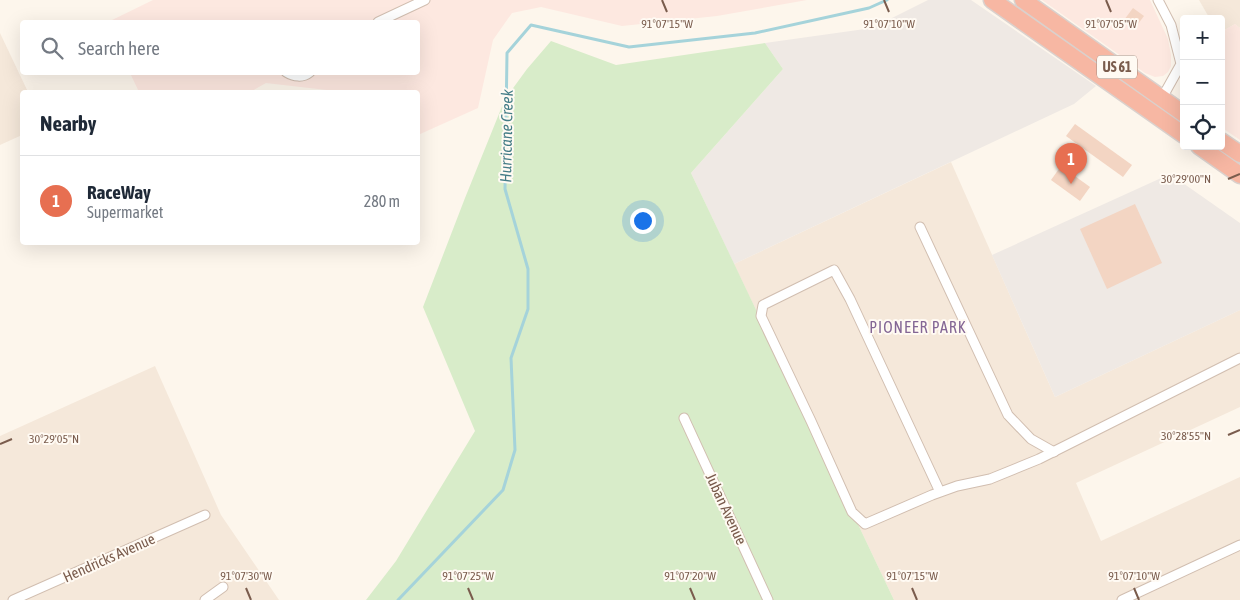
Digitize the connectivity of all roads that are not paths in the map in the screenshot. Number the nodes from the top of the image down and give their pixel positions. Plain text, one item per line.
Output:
1 (425, 0) edge
2 (994, 0) edge
3 (1023, 0) edge
4 (1158, 0) edge
5 (382, 20) edge
6 (289, 75) edge
7 (303, 75) edge
8 (1162, 98) junction
9 (1148, 110) junction
10 (1180, 111) edge
11 (1180, 132) edge
12 (1225, 144) edge
13 (1205, 150) edge
14 (1240, 154) edge
15 (1240, 175) edge
16 (920, 227) dead end
17 (1240, 358) edge
18 (684, 418) dead end
19 (1054, 452) junction
20 (940, 492) junction
21 (205, 515) dead end
22 (1240, 544) edge
23 (223, 587) dead end
24 (13, 600) edge
25 (205, 600) edge
26 (768, 600) edge
27 (1122, 600) edge

1 - 5 street
2 - 9 highway, US 61
3 - 8 highway, US 61
4 - 8 street
6 - 7 street
8 - 9 highway
8 - 10 highway, US 61
9 - 11 highway, US 61
12 - 14 highway
13 - 15 highway
16 - 19 street
17 - 19 street
18 - 26 street, Juban Avenue
19 - 20 street
20 - 20 street
21 - 24 street, Hendricks Avenue
22 - 27 street
23 - 25 street

